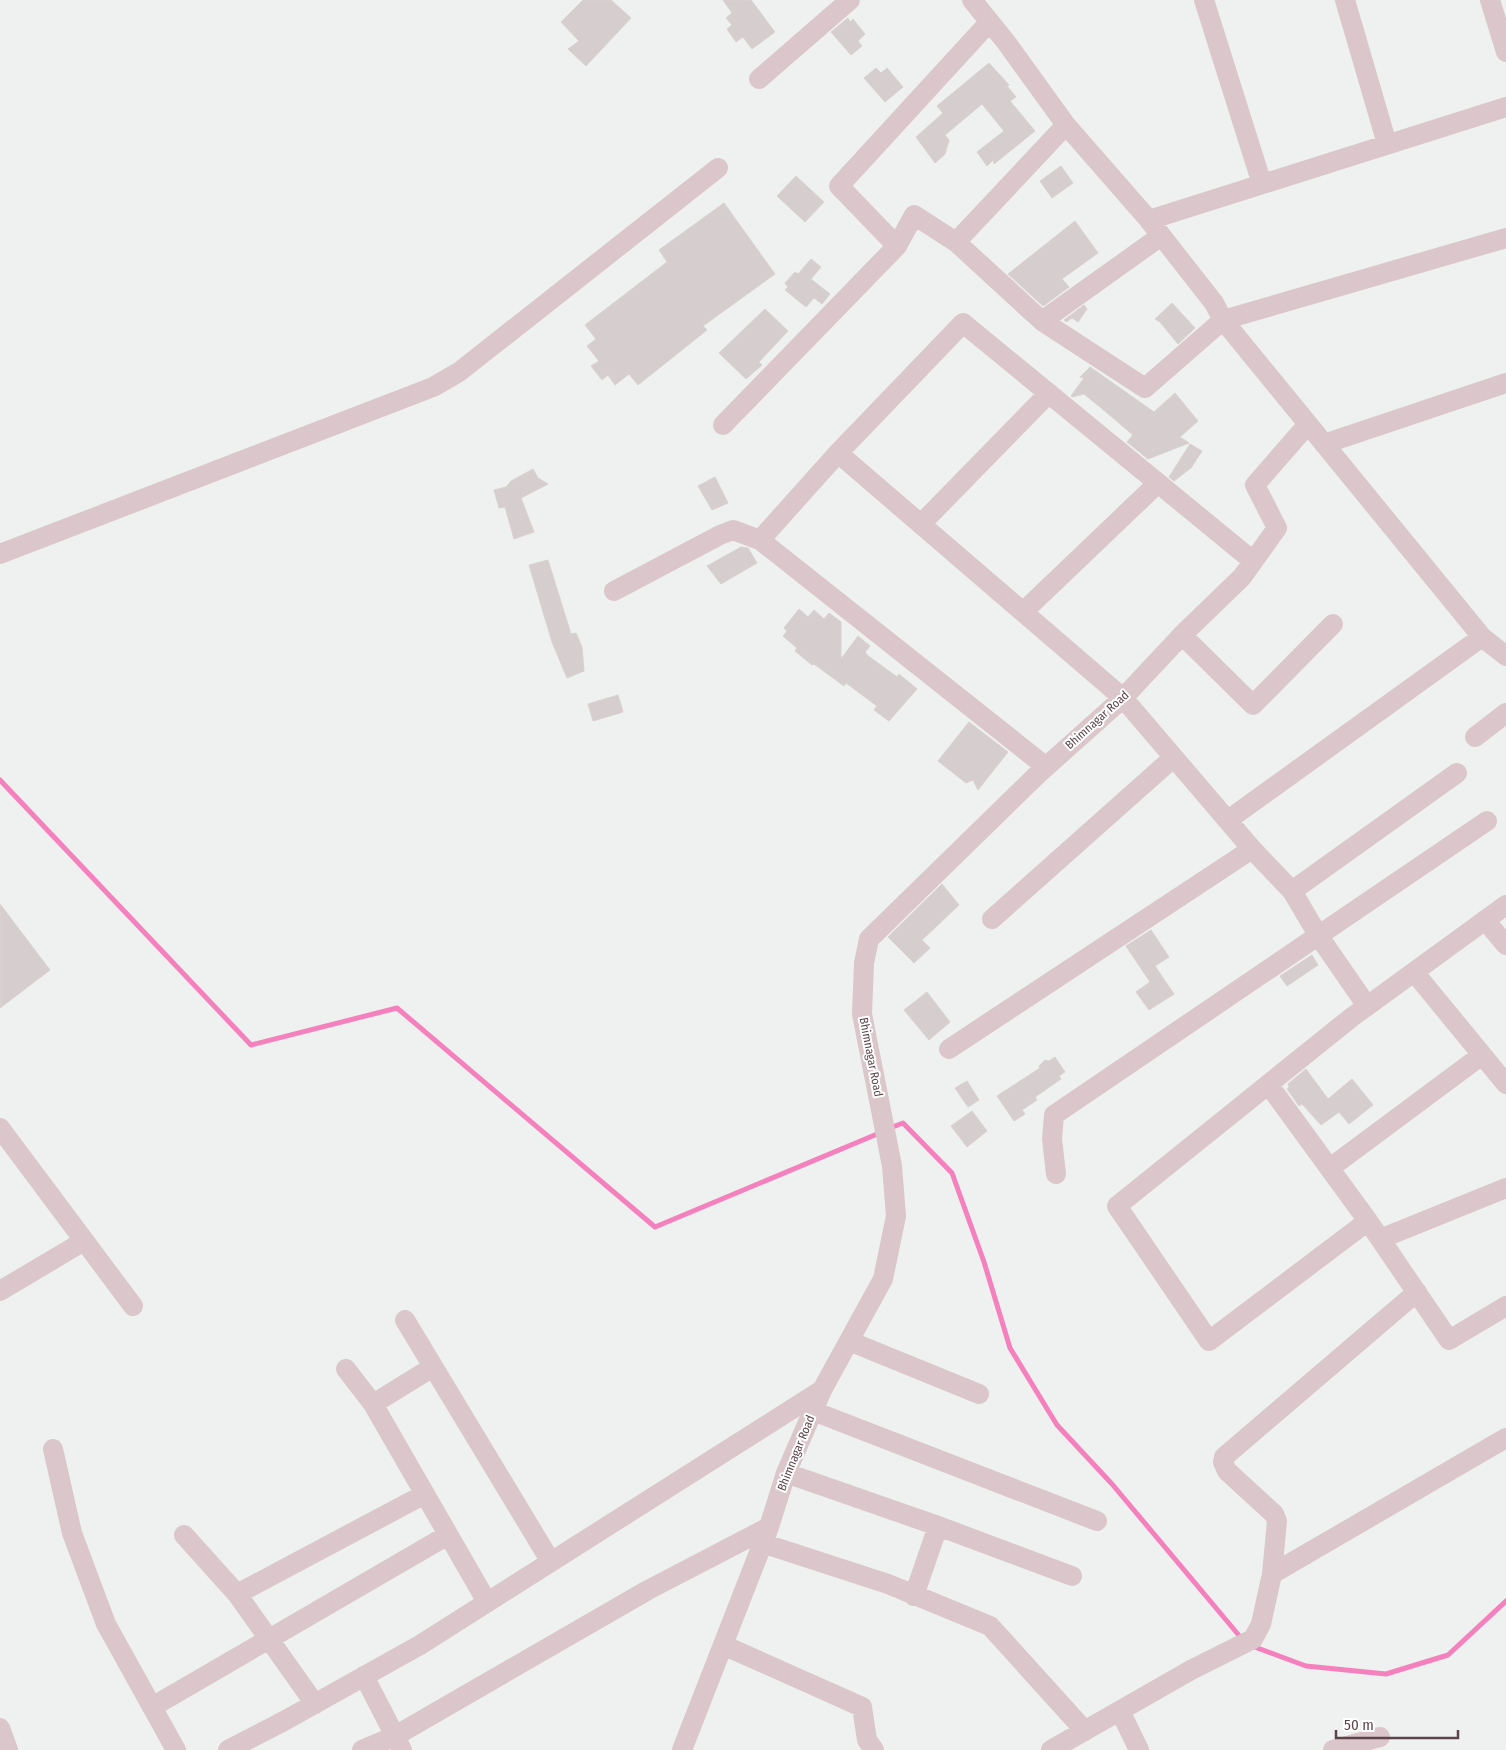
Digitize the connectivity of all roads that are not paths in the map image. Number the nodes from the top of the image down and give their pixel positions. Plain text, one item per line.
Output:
1 (850, 0) edge
2 (972, 0) edge
3 (1204, 0) edge
4 (1345, 0) edge
5 (1490, 0) edge
6 (983, 29) dead end
7 (1506, 52) edge
8 (759, 79) dead end
9 (1506, 107) edge
10 (1066, 124) junction
11 (1387, 144) junction
12 (718, 168) dead end
13 (1262, 184) junction
14 (1149, 220) junction
15 (1162, 236) junction
16 (1506, 238) edge
17 (956, 242) junction
18 (897, 246) junction
19 (1223, 320) junction
20 (1042, 321) junction
21 (1506, 382) edge
22 (1049, 393) junction
23 (1308, 424) junction
24 (723, 426) dead end
25 (1324, 444) junction
26 (838, 453) junction
27 (1158, 483) junction
28 (921, 524) junction
29 (760, 540) junction
30 (0, 554) edge
31 (1253, 561) junction
32 (614, 592) dead end
33 (1023, 612) junction
34 (1333, 624) dead end
35 (1182, 635) junction
36 (1482, 636) junction
37 (1506, 656) edge
38 (1123, 698) junction
39 (1506, 713) edge
40 (1475, 737) dead end
41 (1173, 758) junction
42 (1045, 766) junction
43 (1456, 773) dead end
44 (1228, 820) junction
45 (1487, 822) dead end
46 (1252, 849) junction
47 (1292, 891) junction
48 (1506, 905) edge
49 (992, 919) dead end
50 (1485, 920) junction
51 (1318, 935) junction
52 (1506, 945) edge
53 (1414, 972) junction
54 (1367, 1006) junction
55 (949, 1049) dead end
56 (1482, 1055) junction
57 (1268, 1084) junction
58 (1506, 1084) edge
59 (0, 1128) edge
60 (1330, 1168) junction
61 (1056, 1174) dead end
62 (1506, 1188) edge
63 (1368, 1221) junction
64 (1380, 1239) junction
65 (84, 1241) junction
66 (0, 1291) edge
67 (1417, 1292) junction
68 (133, 1306) dead end
69 (1506, 1306) edge
70 (405, 1320) dead end
71 (849, 1341) junction
72 (433, 1367) junction
73 (346, 1369) dead end
74 (822, 1390) junction
75 (979, 1394) dead end
76 (373, 1404) junction
77 (813, 1411) junction
78 (1506, 1438) edge
79 (52, 1449) dead end
80 (786, 1473) junction
81 (425, 1494) junction
82 (1097, 1521) dead end
83 (938, 1526) junction
84 (184, 1535) dead end
85 (448, 1535) junction
86 (765, 1535) junction
87 (551, 1562) junction
88 (1272, 1574) junction
89 (1072, 1576) dead end
90 (237, 1594) junction
91 (914, 1596) junction
92 (487, 1602) junction
93 (268, 1638) junction
94 (722, 1645) junction
95 (364, 1676) junction
96 (315, 1704) junction
97 (152, 1707) junction
98 (1120, 1711) junction
99 (0, 1728) edge
100 (1084, 1731) junction
101 (1380, 1737) dead end
102 (398, 1743) edge
103 (1058, 1748) edge
104 (8, 1750) edge
105 (176, 1750) edge
106 (228, 1750) edge
107 (362, 1750) edge
108 (682, 1750) edge
109 (874, 1750) edge
110 (1139, 1750) edge
111 (1332, 1750) edge

1 - 8 street
2 - 10 street
3 - 13 street
4 - 11 street
5 - 7 street
6 - 18 street
9 - 11 street
10 - 14 street
10 - 17 street
11 - 13 street
12 - 30 street
13 - 14 street
14 - 15 street
15 - 19 street
15 - 20 street
16 - 19 street
17 - 18 street
17 - 20 street
18 - 24 street
19 - 20 street
19 - 23 street
21 - 25 street
22 - 26 street
22 - 27 street
22 - 28 street
23 - 25 street
23 - 31 street, Bhimnagar Road
25 - 36 street
26 - 28 street
26 - 29 street
27 - 31 street
27 - 33 street
28 - 33 street
29 - 32 street
29 - 42 street
31 - 35 street, Bhimnagar Road
33 - 38 street
34 - 35 street
35 - 38 street, Bhimnagar Road
36 - 37 street
36 - 44 street
38 - 41 street
38 - 42 street, Bhimnagar Road
39 - 40 street
41 - 44 street
41 - 49 street
42 - 71 street, Bhimnagar Road
43 - 47 street
44 - 46 street
45 - 51 street
46 - 47 street
46 - 55 street
47 - 51 street
48 - 50 street
50 - 52 street
50 - 53 street
51 - 54 street
51 - 61 street
53 - 54 street
53 - 56 street
54 - 57 street
56 - 58 street
56 - 60 street
57 - 60 street
57 - 63 street
59 - 65 street
60 - 63 street
62 - 64 street
63 - 64 street
64 - 67 street
65 - 66 street
65 - 68 street
67 - 69 street
67 - 88 street
70 - 72 street
71 - 74 street, Bhimnagar Road
71 - 75 street
72 - 76 street
72 - 87 street
73 - 76 street
74 - 77 street, Bhimnagar Road
74 - 87 street
76 - 81 street
77 - 80 street, Bhimnagar Road
77 - 82 street
78 - 88 street
79 - 97 street
80 - 83 street
80 - 86 street, Bhimnagar Road
81 - 85 street
81 - 90 street
83 - 89 street
83 - 91 street
84 - 90 street
85 - 92 street
85 - 93 street
86 - 91 street
86 - 94 street, Bhimnagar Road
86 - 102 street
87 - 92 street
88 - 98 street
90 - 93 street
91 - 100 street
92 - 95 street
93 - 96 street
93 - 97 street
94 - 108 street, Bhimnagar Road
94 - 109 street
95 - 96 street
95 - 102 street
96 - 106 street
97 - 105 street
98 - 100 street
98 - 110 street
99 - 104 street
100 - 103 street
101 - 111 street
102 - 107 street

